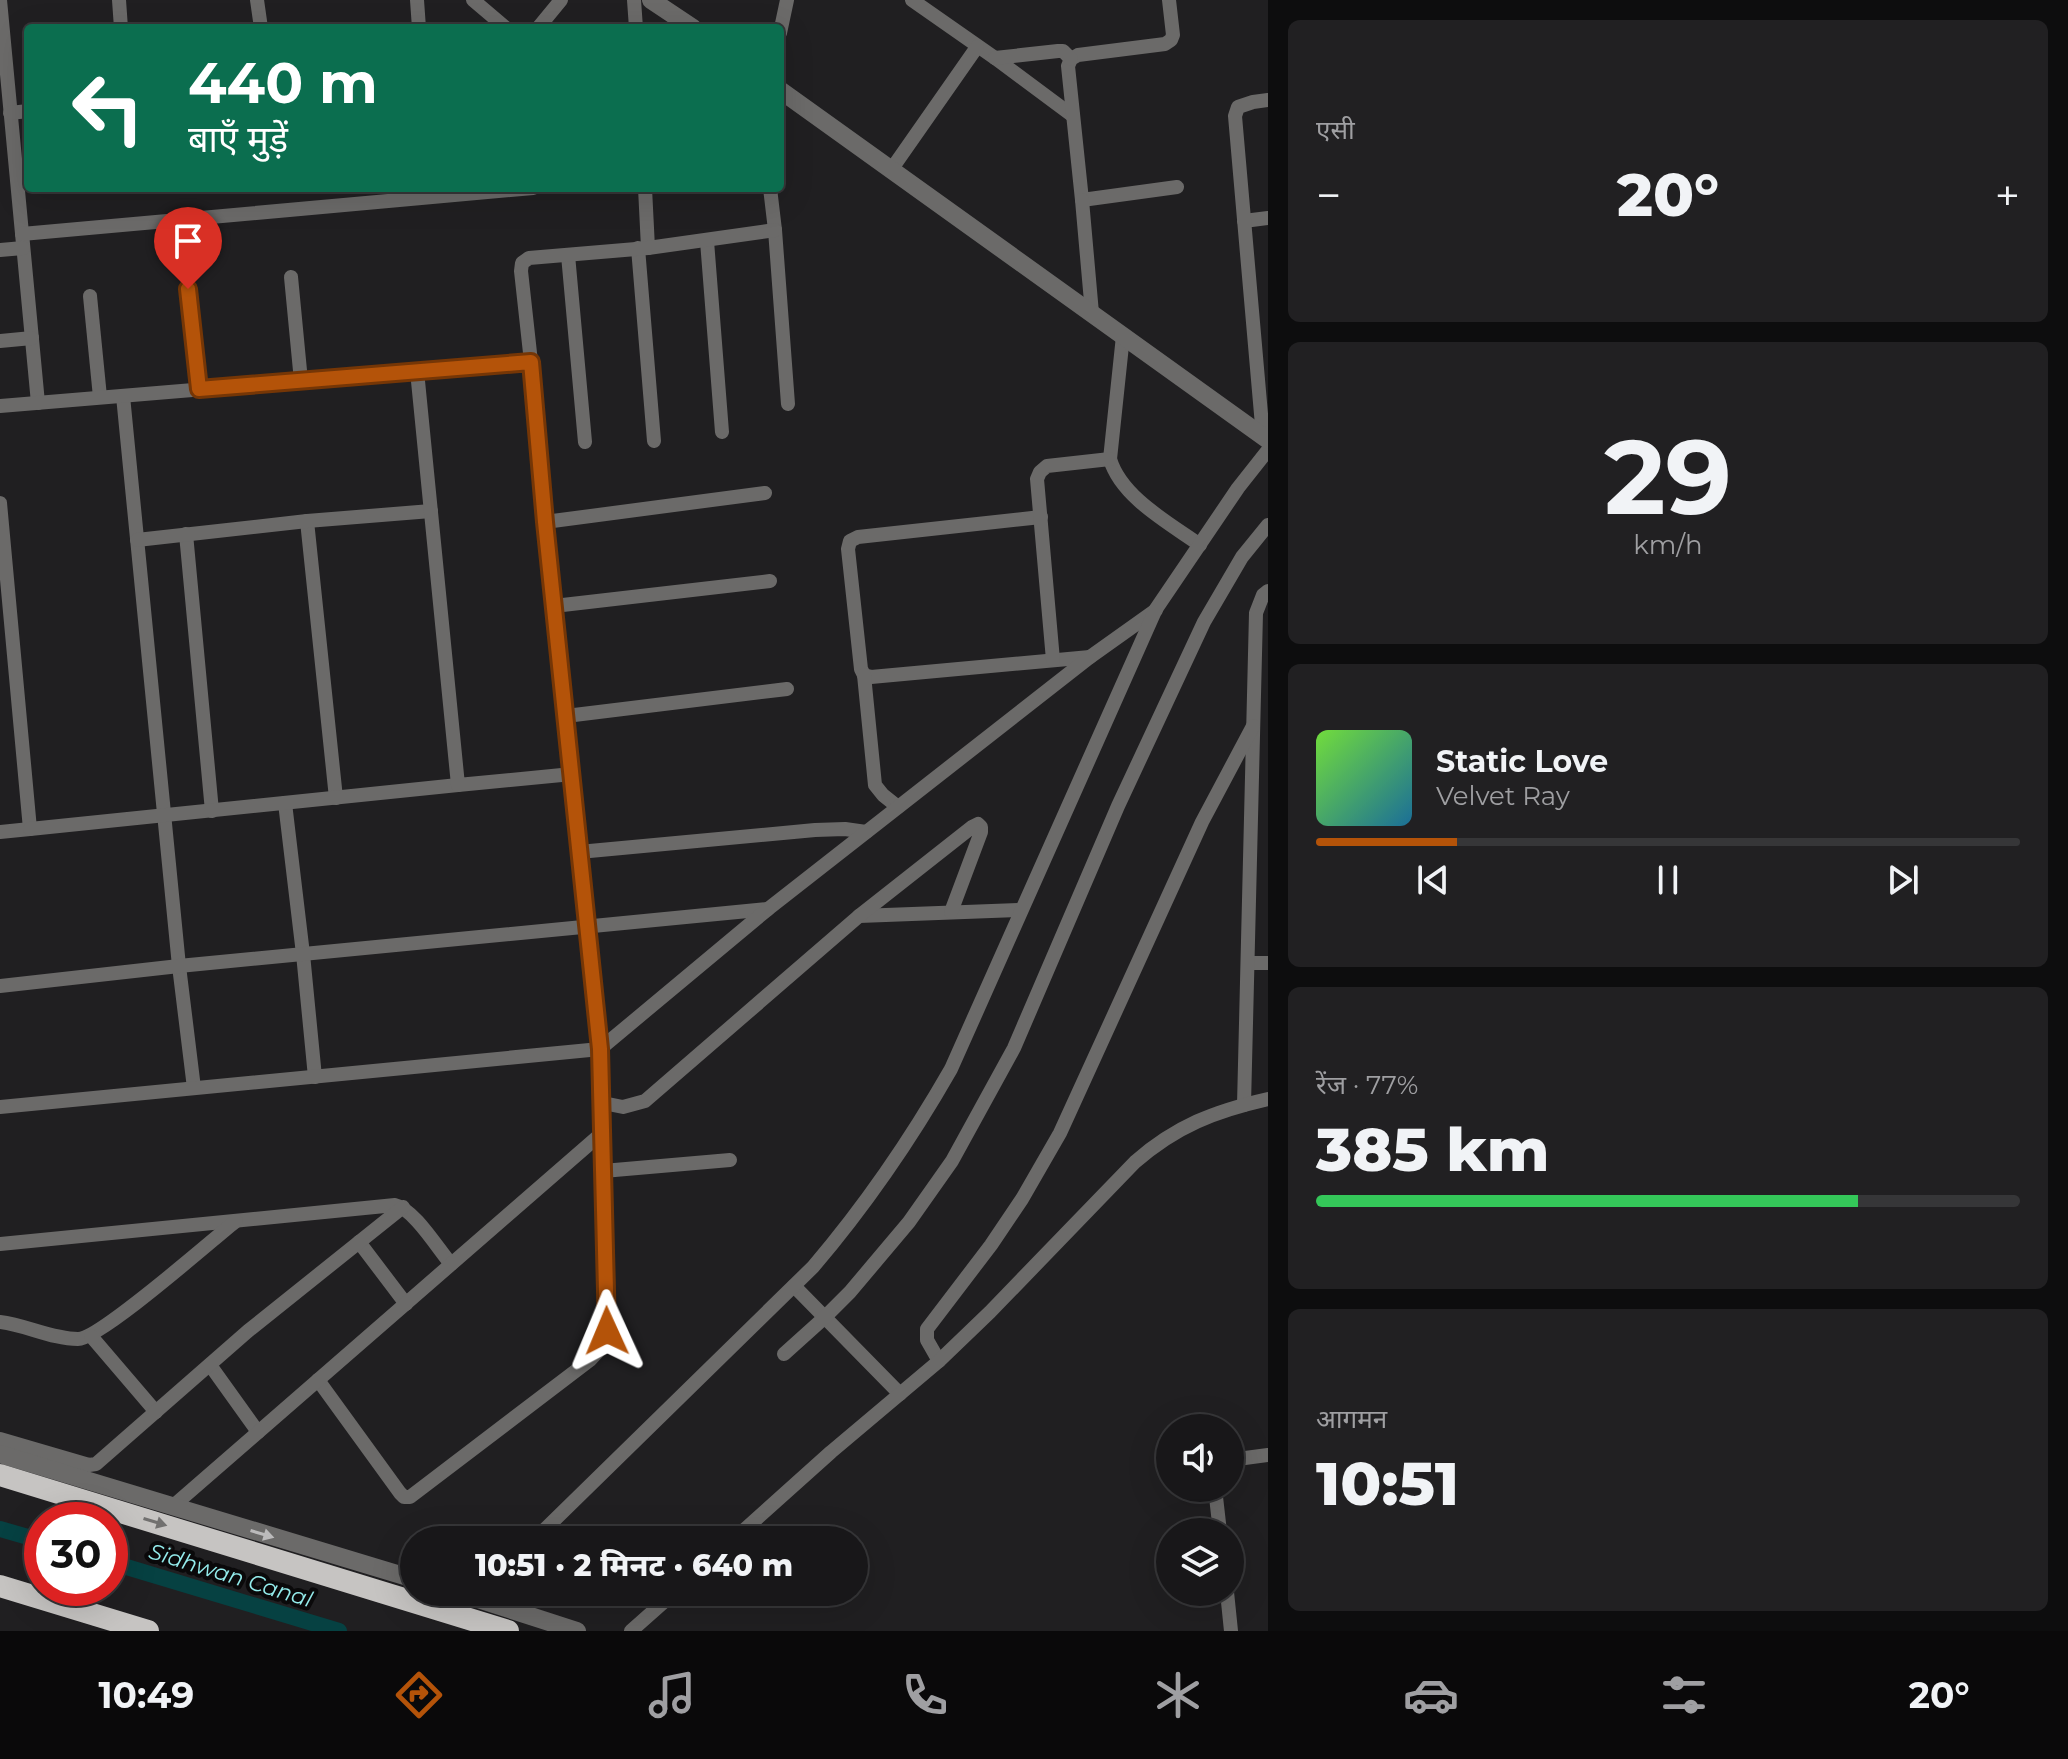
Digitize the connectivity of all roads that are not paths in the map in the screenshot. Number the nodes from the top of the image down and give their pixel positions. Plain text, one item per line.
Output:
1 (119, 0) edge
2 (257, 0) edge
3 (417, 0) edge
4 (473, 0) edge
5 (561, 0) edge
6 (634, 0) edge
7 (651, 0) edge
8 (787, 0) edge
9 (912, 0) edge
10 (1169, 0) edge
11 (0, 3) edge
12 (121, 24) edge
13 (260, 24) edge
14 (419, 24) edge
15 (501, 24) edge
16 (544, 24) edge
17 (636, 24) edge
18 (687, 24) edge
19 (782, 24) edge
20 (977, 47) junction
21 (995, 58) junction
22 (1071, 59) junction
23 (784, 93) edge
24 (1268, 100) edge
25 (24, 111) edge
26 (10, 113) junction
27 (1073, 116) junction
28 (891, 170) junction
29 (1177, 187) dead end
30 (495, 192) edge
31 (645, 192) edge
32 (770, 192) edge
33 (1082, 200) junction
34 (1268, 218) edge
35 (1244, 221) junction
36 (775, 230) junction
37 (23, 241) junction
38 (707, 241) junction
39 (643, 248) junction
40 (0, 250) edge
41 (568, 255) junction
42 (291, 277) dead end
43 (188, 289) dead end
44 (90, 296) dead end
45 (1092, 313) junction
46 (1261, 334) edge
47 (1123, 336) junction
48 (32, 338) junction
49 (0, 341) edge
50 (531, 362) junction
51 (417, 371) junction
52 (301, 381) junction
53 (199, 389) junction
54 (123, 396) junction
55 (100, 397) junction
56 (38, 403) junction
57 (788, 404) dead end
58 (0, 406) edge
59 (722, 432) dead end
60 (654, 441) dead end
61 (585, 442) dead end
62 (1266, 442) edge
63 (1110, 459) junction
64 (765, 493) dead end
65 (0, 503) edge
66 (431, 511) junction
67 (1041, 517) junction
68 (307, 521) junction
69 (545, 522) junction
70 (1, 524) edge
71 (1268, 525) edge
72 (186, 534) junction
73 (137, 540) junction
74 (1200, 545) junction
75 (770, 581) dead end
76 (1268, 591) edge
77 (554, 606) junction
78 (1156, 609) junction
79 (1090, 657) junction
80 (7, 658) edge
81 (1053, 660) junction
82 (864, 675) junction
83 (787, 689) dead end
84 (566, 716) junction
85 (1253, 726) junction
86 (572, 774) junction
87 (1252, 782) junction
88 (1268, 784) edge
89 (458, 785) junction
90 (336, 798) junction
91 (285, 803) junction
92 (898, 807) junction
93 (212, 811) junction
94 (164, 815) junction
95 (30, 829) junction
96 (0, 832) edge
97 (866, 832) junction
98 (579, 852) junction
99 (768, 909) junction
100 (1021, 910) junction
101 (951, 912) junction
102 (859, 916) junction
103 (588, 928) junction
104 (303, 954) junction
105 (1248, 963) junction
106 (1268, 963) edge
107 (179, 966) junction
108 (0, 986) edge
109 (600, 1049) junction
110 (315, 1077) junction
111 (194, 1088) junction
112 (1268, 1099) edge
113 (603, 1103) junction
114 (1244, 1105) junction
115 (0, 1107) edge
116 (602, 1133) junction
117 (730, 1160) dead end
118 (603, 1171) junction
119 (403, 1207) junction
120 (236, 1221) junction
121 (359, 1242) junction
122 (0, 1244) edge
123 (451, 1264) junction
124 (803, 1296) junction
125 (406, 1304) junction
126 (824, 1318) junction
127 (0, 1322) edge
128 (91, 1336) junction
129 (784, 1354) dead end
130 (939, 1361) junction
131 (210, 1365) junction
132 (318, 1380) junction
133 (900, 1394) junction
134 (156, 1412) junction
135 (258, 1432) junction
136 (0, 1439) edge
137 (0, 1454) edge
138 (1268, 1455) edge
139 (1244, 1458) edge
140 (0, 1475) edge
141 (172, 1507) junction
142 (549, 1526) edge
143 (749, 1526) edge
144 (400, 1575) edge
145 (400, 1583) edge
146 (0, 1586) edge
147 (475, 1606) edge
148 (485, 1606) edge
149 (659, 1606) edge
150 (1228, 1606) edge
151 (148, 1631) edge
152 (508, 1631) edge
153 (577, 1631) edge
154 (631, 1631) edge
155 (1231, 1631) edge

1 - 12 street
2 - 13 street
3 - 14 street
4 - 15 street
5 - 16 street
6 - 17 street
7 - 18 street
8 - 19 street
9 - 20 street
10 - 22 street
11 - 26 street
20 - 21 street
20 - 28 street
21 - 22 street
21 - 27 street
22 - 27 street
23 - 28 street
24 - 35 street
25 - 26 street
26 - 37 street
27 - 33 street
28 - 45 street
29 - 33 street
30 - 37 street
31 - 39 street
32 - 36 street
33 - 45 street
34 - 35 street
35 - 46 street
36 - 38 street
36 - 57 street
37 - 40 street
37 - 48 street
38 - 39 street
38 - 59 street
39 - 41 street
39 - 60 street
41 - 50 street
41 - 61 street
42 - 52 street
43 - 53 street
44 - 55 street
45 - 47 street
46 - 62 street
47 - 62 street
47 - 63 street
48 - 49 street
48 - 56 street
50 - 51 street
50 - 69 street
51 - 52 street
51 - 66 street
52 - 53 street
53 - 54 street
54 - 55 street
54 - 73 street
55 - 56 street
56 - 58 street
62 - 74 street
63 - 67 street
63 - 74 street
64 - 69 street
65 - 70 street
66 - 68 street
66 - 89 street
67 - 81 street
67 - 82 street
68 - 72 street
68 - 90 street
69 - 77 street
70 - 80 street
71 - 126 street
72 - 73 street
72 - 93 street
73 - 94 street
74 - 78 street
75 - 77 street
76 - 85 street
77 - 84 street
78 - 79 street
78 - 100 street
79 - 81 street
79 - 92 street
80 - 95 street
81 - 82 street
82 - 92 street
83 - 84 street
84 - 86 street
85 - 87 street
85 - 130 street
86 - 89 street
86 - 98 street
87 - 88 street
87 - 105 street
89 - 90 street
90 - 91 street
91 - 93 street
91 - 104 street
92 - 97 street
93 - 94 street
94 - 95 street
94 - 107 street
95 - 96 street
97 - 98 street
97 - 99 street
98 - 103 street
99 - 103 street
99 - 109 street
100 - 101 street
100 - 124 street
101 - 102 street
101 - 102 street
102 - 113 street
103 - 104 street
103 - 109 street
104 - 107 street
104 - 110 street
105 - 106 street
105 - 114 street
107 - 108 street
107 - 111 street
109 - 110 street
109 - 113 street
110 - 111 street
111 - 115 street
112 - 114 street
113 - 116 street
114 - 130 street
116 - 118 street
116 - 123 street
117 - 118 street
118 - 132 street
119 - 120 street
119 - 121 street
119 - 123 street
120 - 122 street
120 - 128 street
121 - 125 street
121 - 131 street
123 - 125 street
124 - 126 street
124 - 142 street
125 - 132 street
126 - 129 street
126 - 133 street
127 - 128 street
128 - 134 street
130 - 133 street
131 - 134 street
131 - 135 street
132 - 135 street
133 - 143 street
134 - 136 street
135 - 141 street
137 - 141 street
138 - 139 street
140 -> 145 highway
141 -> 144 street
146 - 151 highway
147 - 152 highway
148 - 153 street
149 - 154 street
150 - 155 street

